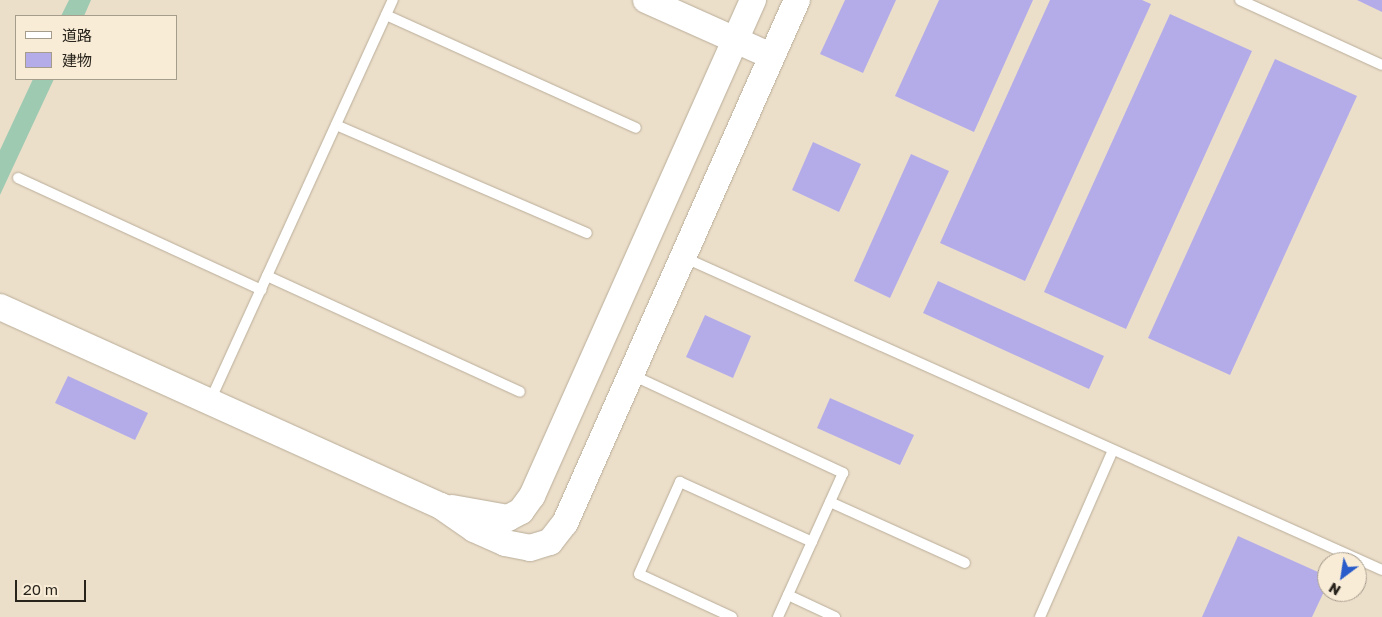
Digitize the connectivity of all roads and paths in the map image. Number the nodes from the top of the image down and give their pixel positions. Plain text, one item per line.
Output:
1 (393, 0) edge
2 (646, 0) edge
3 (753, 0) edge
4 (1240, 0) edge
5 (793, 8) edge
6 (386, 15) junction
7 (735, 40) junction
8 (771, 56) junction
9 (1382, 65) edge
10 (336, 125) junction
11 (636, 128) dead end
12 (18, 178) dead end
13 (587, 233) dead end
14 (682, 257) junction
15 (267, 276) junction
16 (261, 290) junction
17 (0, 307) edge
18 (631, 374) junction
19 (520, 392) dead end
20 (209, 402) junction
21 (1113, 450) junction
22 (830, 502) junction
23 (441, 506) junction
24 (812, 542) junction
25 (965, 564) dead end
26 (1382, 570) edge
27 (788, 595) junction
28 (732, 617) edge
29 (778, 617) edge
30 (835, 617) edge
31 (1040, 617) edge

1 - 6 lane
2 - 7 street
3 - 5 street
3 - 7 street
4 - 9 lane
5 - 8 street
6 - 10 lane
6 - 11 lane
7 - 8 street
7 - 23 street
8 - 14 street
10 - 13 lane
10 - 15 lane
12 - 16 lane
14 - 18 street
14 - 21 lane
15 - 16 lane
15 - 19 lane
16 - 20 lane
17 - 20 street
18 - 22 lane
18 - 23 street
20 - 23 street
21 - 26 lane
21 - 31 lane
22 - 24 lane
22 - 25 lane
24 - 27 lane
24 - 28 lane
27 - 29 lane
27 - 30 lane

